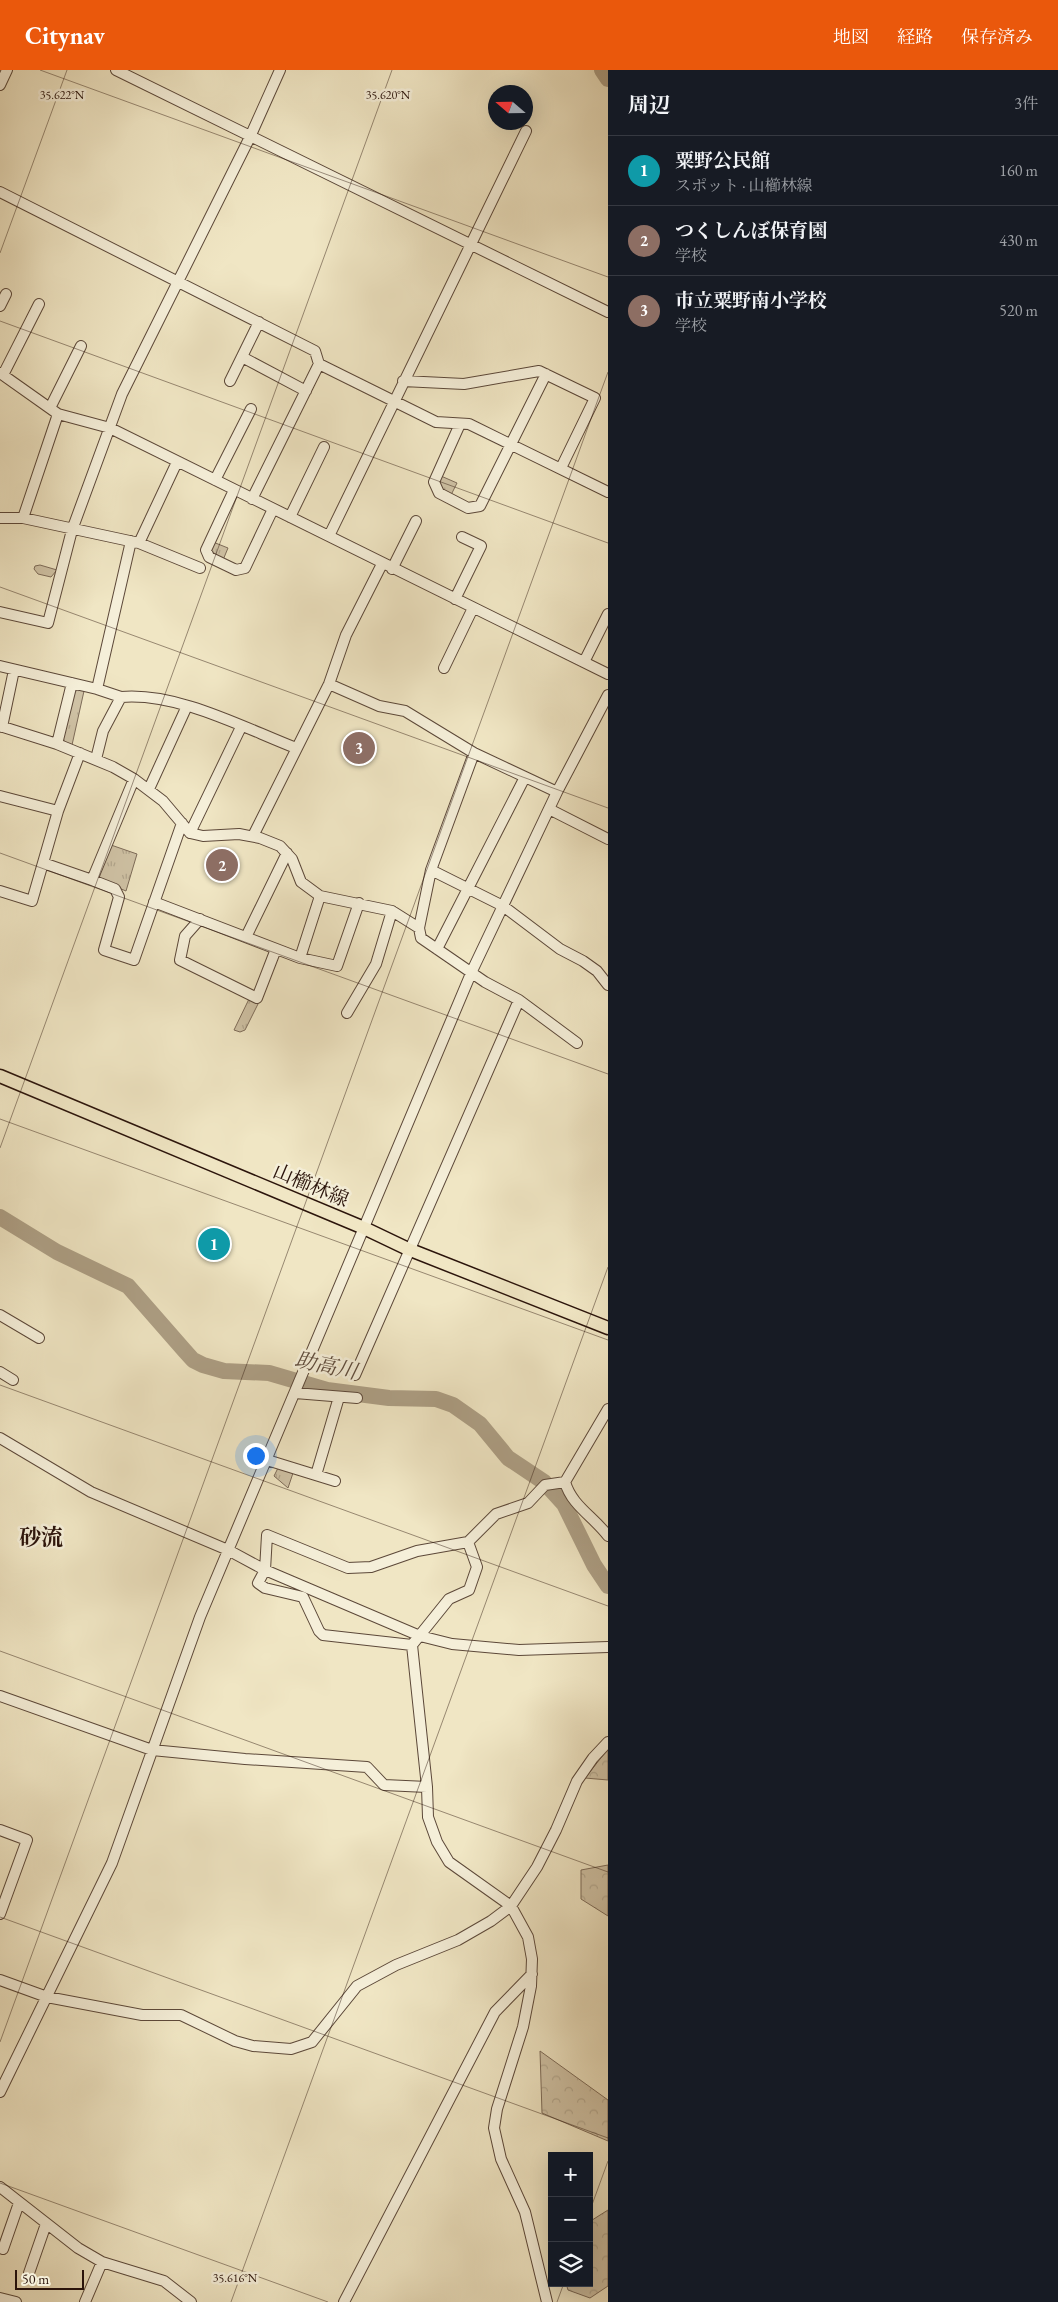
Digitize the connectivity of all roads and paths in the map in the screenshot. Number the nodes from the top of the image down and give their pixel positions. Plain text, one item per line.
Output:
1 (7, 70) edge
2 (116, 70) edge
3 (280, 70) edge
4 (0, 85) edge
5 (526, 131) dead end
6 (250, 137) junction
7 (0, 192) edge
8 (470, 245) junction
9 (179, 280) junction
10 (6, 294) dead end
11 (39, 304) dead end
12 (0, 306) edge
13 (608, 312) edge
14 (258, 322) junction
15 (81, 346) dead end
16 (242, 357) junction
17 (319, 364) junction
18 (2, 374) edge
19 (546, 374) junction
20 (230, 381) dead end
21 (404, 381) junction
22 (306, 391) junction
23 (393, 401) junction
24 (251, 409) dead end
25 (54, 411) junction
26 (460, 424) junction
27 (110, 428) junction
28 (510, 444) junction
29 (324, 447) dead end
30 (177, 462) junction
31 (561, 468) junction
32 (215, 480) junction
33 (234, 490) junction
34 (608, 492) edge
35 (252, 499) junction
36 (273, 509) junction
37 (0, 518) edge
38 (23, 518) junction
39 (290, 518) junction
40 (416, 521) dead end
41 (72, 530) junction
42 (328, 536) junction
43 (462, 536) dead end
44 (135, 542) junction
45 (382, 564) junction
46 (200, 568) dead end
47 (392, 568) junction
48 (455, 599) junction
49 (473, 608) junction
50 (0, 612) edge
51 (608, 614) edge
52 (584, 662) junction
53 (0, 666) edge
54 (444, 668) dead end
55 (14, 670) junction
56 (608, 674) edge
57 (72, 683) junction
58 (330, 684) junction
59 (97, 689) junction
60 (608, 695) edge
61 (121, 697) junction
62 (187, 706) junction
63 (1, 726) edge
64 (241, 727) junction
65 (57, 744) junction
66 (296, 748) junction
67 (80, 753) junction
68 (474, 753) junction
69 (96, 759) junction
70 (525, 777) junction
71 (134, 779) junction
72 (149, 789) junction
73 (558, 792) junction
74 (0, 796) edge
75 (549, 809) junction
76 (58, 811) junction
77 (182, 823) junction
78 (190, 833) junction
79 (252, 836) junction
80 (608, 839) edge
81 (287, 853) junction
82 (43, 863) junction
83 (431, 870) junction
84 (92, 880) junction
85 (468, 887) junction
86 (0, 891) edge
87 (320, 896) junction
88 (154, 902) junction
89 (359, 903) junction
90 (503, 906) junction
91 (392, 910) junction
92 (200, 920) junction
93 (418, 928) junction
94 (246, 937) junction
95 (276, 949) junction
96 (437, 949) junction
97 (300, 958) junction
98 (472, 972) junction
99 (608, 985) edge
100 (519, 1000) junction
101 (347, 1013) dead end
102 (577, 1043) dead end
103 (0, 1076) edge
104 (364, 1228) junction
105 (408, 1249) junction
106 (0, 1315) edge
107 (608, 1328) edge
108 (39, 1338) dead end
109 (0, 1372) edge
110 (354, 1375) dead end
111 (13, 1380) dead end
112 (296, 1390) junction
113 (339, 1397) junction
114 (357, 1398) dead end
115 (608, 1409) edge
116 (0, 1438) edge
117 (267, 1460) junction
118 (316, 1475) junction
119 (335, 1481) dead end
120 (565, 1482) junction
121 (608, 1536) edge
122 (468, 1542) junction
123 (228, 1550) junction
124 (265, 1570) junction
125 (420, 1636) junction
126 (412, 1645) junction
127 (608, 1647) edge
128 (0, 1696) edge
129 (608, 1742) edge
130 (152, 1750) junction
131 (427, 1787) junction
132 (0, 1830) edge
133 (511, 1906) junction
134 (0, 1914) edge
135 (532, 1974) junction
136 (0, 1980) edge
137 (47, 1997) junction
138 (0, 2092) edge
139 (0, 2187) edge
140 (19, 2203) junction
141 (46, 2224) junction
142 (2, 2248) dead end
143 (102, 2262) junction
144 (29, 2273) dead end
145 (0, 2298) edge
146 (16, 2302) edge
147 (85, 2302) edge
148 (191, 2302) edge
149 (344, 2302) edge
150 (547, 2302) edge

1 - 4 street
2 - 6 street
3 - 6 street
5 - 8 street
6 - 8 street
6 - 9 street
7 - 9 street
8 - 13 street
8 - 21 street
9 - 14 street
9 - 27 street
10 - 12 street
11 - 18 street
14 - 16 street
14 - 17 street
15 - 25 street
16 - 20 street
16 - 22 street
17 - 22 street
17 - 23 street
18 - 25 street
19 - 21 street
19 - 28 street
19 - 31 street
21 - 23 street
22 - 35 street
23 - 26 street
23 - 42 street
24 - 32 street
25 - 27 street
25 - 38 street
26 - 28 street
26 - 28 street
27 - 30 street
27 - 41 street
28 - 31 street
29 - 39 street
30 - 32 street
30 - 44 street
31 - 34 street
32 - 33 street
33 - 35 street
33 - 36 street
35 - 36 street
36 - 39 street
37 - 38 street
38 - 41 street
39 - 42 street
40 - 47 street
41 - 44 street
41 - 50 street
42 - 45 street
43 - 48 street
44 - 46 street
44 - 59 street
45 - 47 street
45 - 58 street
47 - 48 street
48 - 49 street
49 - 52 street
49 - 54 street
51 - 52 street
52 - 56 street
53 - 55 street
55 - 57 street
55 - 63 street
57 - 59 street
57 - 65 street
58 - 66 street
58 - 68 street
59 - 61 street
60 - 73 street
61 - 62 street
61 - 69 street
62 - 64 street
62 - 72 street
63 - 65 street
64 - 66 street
64 - 78 street
65 - 67 street
66 - 79 street
67 - 69 street
67 - 76 street
68 - 70 street
68 - 83 street
69 - 71 street
70 - 73 street
70 - 85 street
71 - 72 street
71 - 84 street
72 - 77 street
73 - 75 street
74 - 76 street
75 - 80 street
75 - 90 street
76 - 82 street
77 - 78 street
77 - 88 street
78 - 79 street
79 - 81 street
81 - 87 street
81 - 94 street
82 - 84 street
82 - 86 street
83 - 85 street
83 - 93 street
84 - 88 street
85 - 90 street
85 - 96 street
87 - 89 street
87 - 97 street
88 - 92 street
89 - 91 street
89 - 97 street
90 - 98 street
90 - 99 street
91 - 93 street
91 - 101 street
92 - 94 street
92 - 95 street
93 - 96 street
94 - 95 street
95 - 97 street
96 - 98 street
98 - 100 street
98 - 104 street
100 - 102 street
100 - 105 street
103 - 104 main road, 山櫛林線
104 - 105 main road, 山櫛林線
104 - 112 street
105 - 107 main road, 山櫛林線
105 - 110 street
106 - 108 street
109 - 111 street
112 - 113 street
112 - 117 street
113 - 114 street
113 - 118 street
115 - 120 street
116 - 123 street
117 - 118 street
117 - 123 street
118 - 119 street
120 - 121 street
120 - 122 street
122 - 124 street
122 - 125 street
123 - 124 street
123 - 130 street
124 - 125 street
124 - 126 street
125 - 126 street
125 - 127 street
126 - 131 street
128 - 130 street
129 - 133 street
130 - 131 street
130 - 137 street
131 - 133 street
132 - 134 street
133 - 135 street
133 - 137 street
135 - 149 street
135 - 150 street
136 - 137 street
137 - 138 street
139 - 140 street
140 - 141 street
140 - 142 street
141 - 143 street
141 - 144 street
143 - 147 street
143 - 148 street
145 - 146 street

